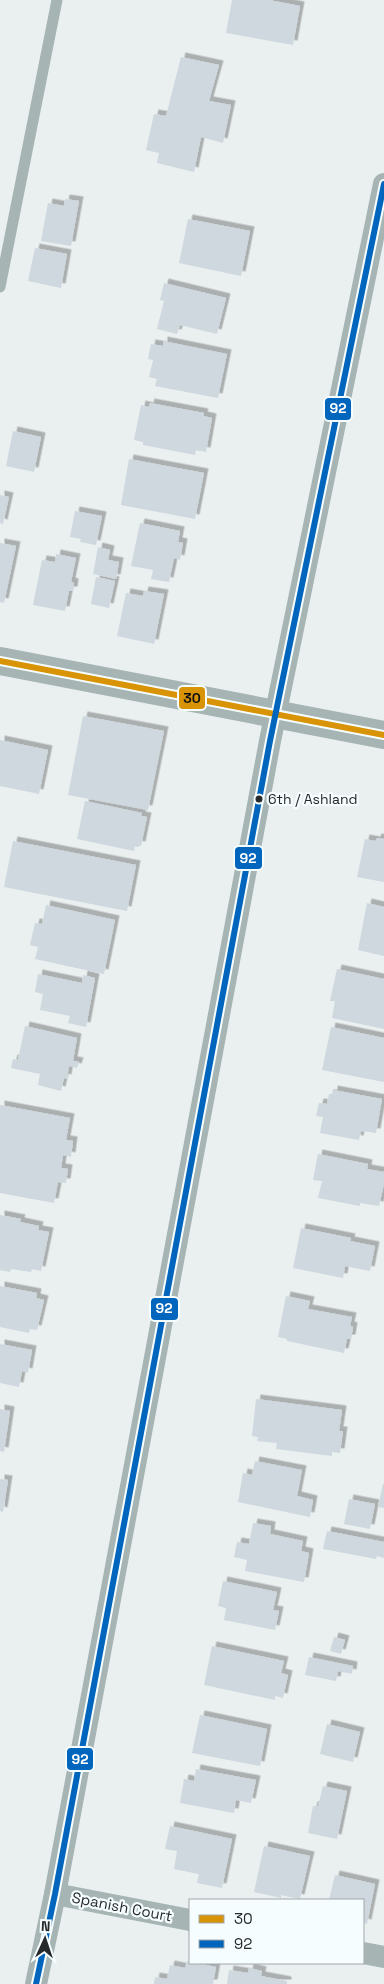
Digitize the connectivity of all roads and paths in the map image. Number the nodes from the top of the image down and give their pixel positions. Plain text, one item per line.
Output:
1 (57, 0) edge
2 (384, 184) edge
3 (0, 287) edge
4 (0, 661) edge
5 (276, 713) junction
6 (384, 734) edge
7 (55, 1894) junction
8 (189, 1920) edge
9 (364, 1953) edge
10 (384, 1957) edge
11 (36, 1984) edge

1 - 3 lane
2 - 5 street
4 - 5 street
5 - 6 street
5 - 7 street
7 - 8 street, Spanish Court
7 - 11 street
9 - 10 street

